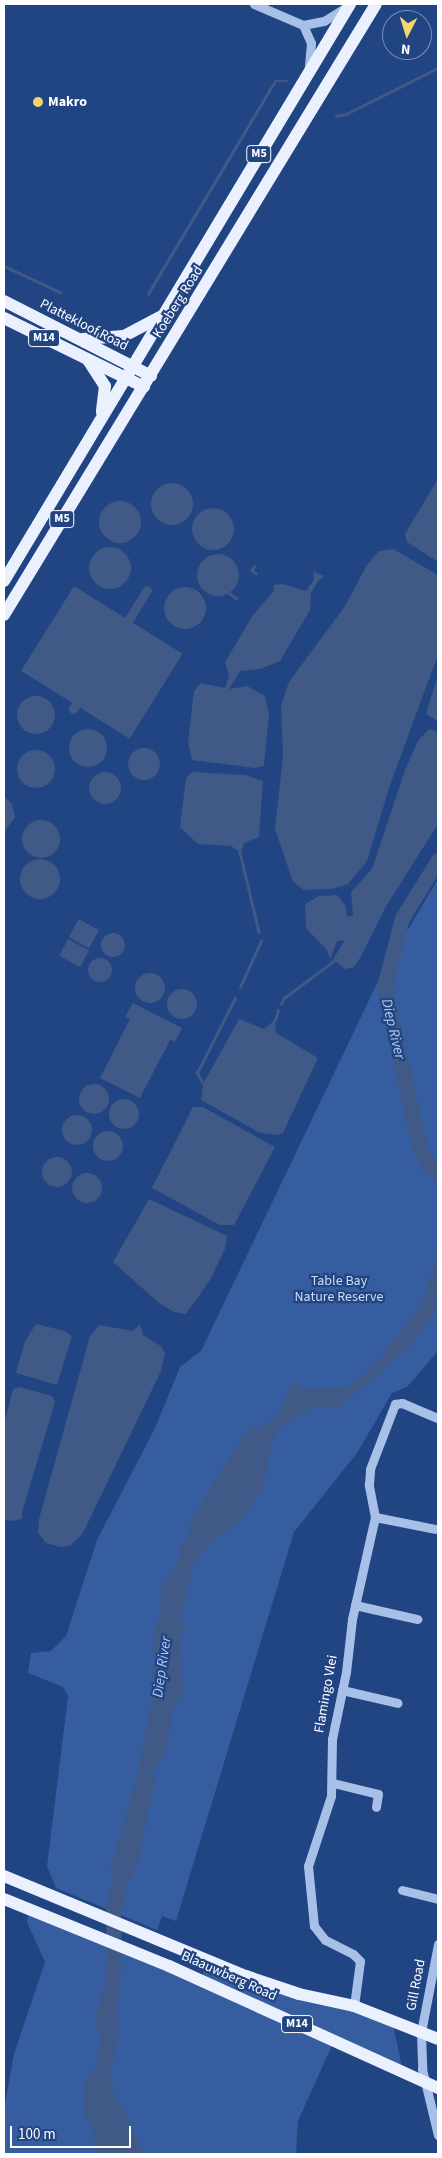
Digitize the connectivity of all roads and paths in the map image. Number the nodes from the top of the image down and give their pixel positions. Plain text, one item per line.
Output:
1 (254, 4) edge
2 (349, 4) edge
3 (376, 4) edge
4 (304, 25) junction
5 (308, 72) junction
6 (4, 301) edge
7 (165, 314) junction
8 (4, 318) edge
9 (81, 339) junction
10 (85, 357) junction
11 (134, 367) junction
12 (128, 378) junction
13 (148, 382) junction
14 (96, 428) junction
15 (4, 581) edge
16 (4, 615) edge
17 (438, 1418) edge
18 (375, 1517) junction
19 (435, 1529) dead end
20 (355, 1605) junction
21 (417, 1619) dead end
22 (342, 1690) junction
23 (398, 1703) dead end
24 (332, 1783) junction
25 (376, 1806) dead end
26 (4, 1876) edge
27 (402, 1890) dead end
28 (4, 1899) edge
29 (438, 1899) edge
30 (438, 1944) edge
31 (354, 2006) junction
32 (421, 2032) junction
33 (438, 2039) edge
34 (424, 2082) junction
35 (438, 2088) edge
36 (438, 2135) edge

1 - 4 street
2 - 4 street
2 - 5 main road, Koeberg Road / M5
3 - 13 main road, Koeberg Road / M5
4 - 5 street
5 - 7 main road, Koeberg Road / M5
6 - 9 main road, Plattekloof Road / M14
7 - 9 main road
7 - 11 main road, Koeberg Road / M5
8 - 10 main road, Plattekloof Road / M14
9 - 11 main road, Plattekloof Road / M14
10 - 12 main road, Plattekloof Road / M14
10 - 14 main road
11 - 12 main road, Koeberg Road / M5
11 - 13 main road, Plattekloof Road / M14
12 - 13 main road, Plattekloof Road / M14
12 - 14 main road, Koeberg Road / M5
13 - 16 main road, Koeberg Road / M5
14 - 15 main road, Koeberg Road / M5
17 - 18 street, Flamingo Vlei
18 - 19 street
18 - 20 street, Flamingo Vlei
20 - 21 street
20 - 22 street, Flamingo Vlei
22 - 23 street
22 - 24 street, Flamingo Vlei
24 - 25 street
24 - 31 street, Flamingo Vlei
26 - 31 main road, Blaauwberg Road / M14
27 - 29 street
28 - 34 main road, Blaauwberg Road / M14
30 - 32 street, Gill Road
31 - 32 main road, Blaauwberg Road / M14
32 - 33 main road, Blaauwberg Road / M14
32 - 34 street, Gill Road
34 - 35 main road, Blaauwberg Road / M14
34 - 36 street, Gill Road

